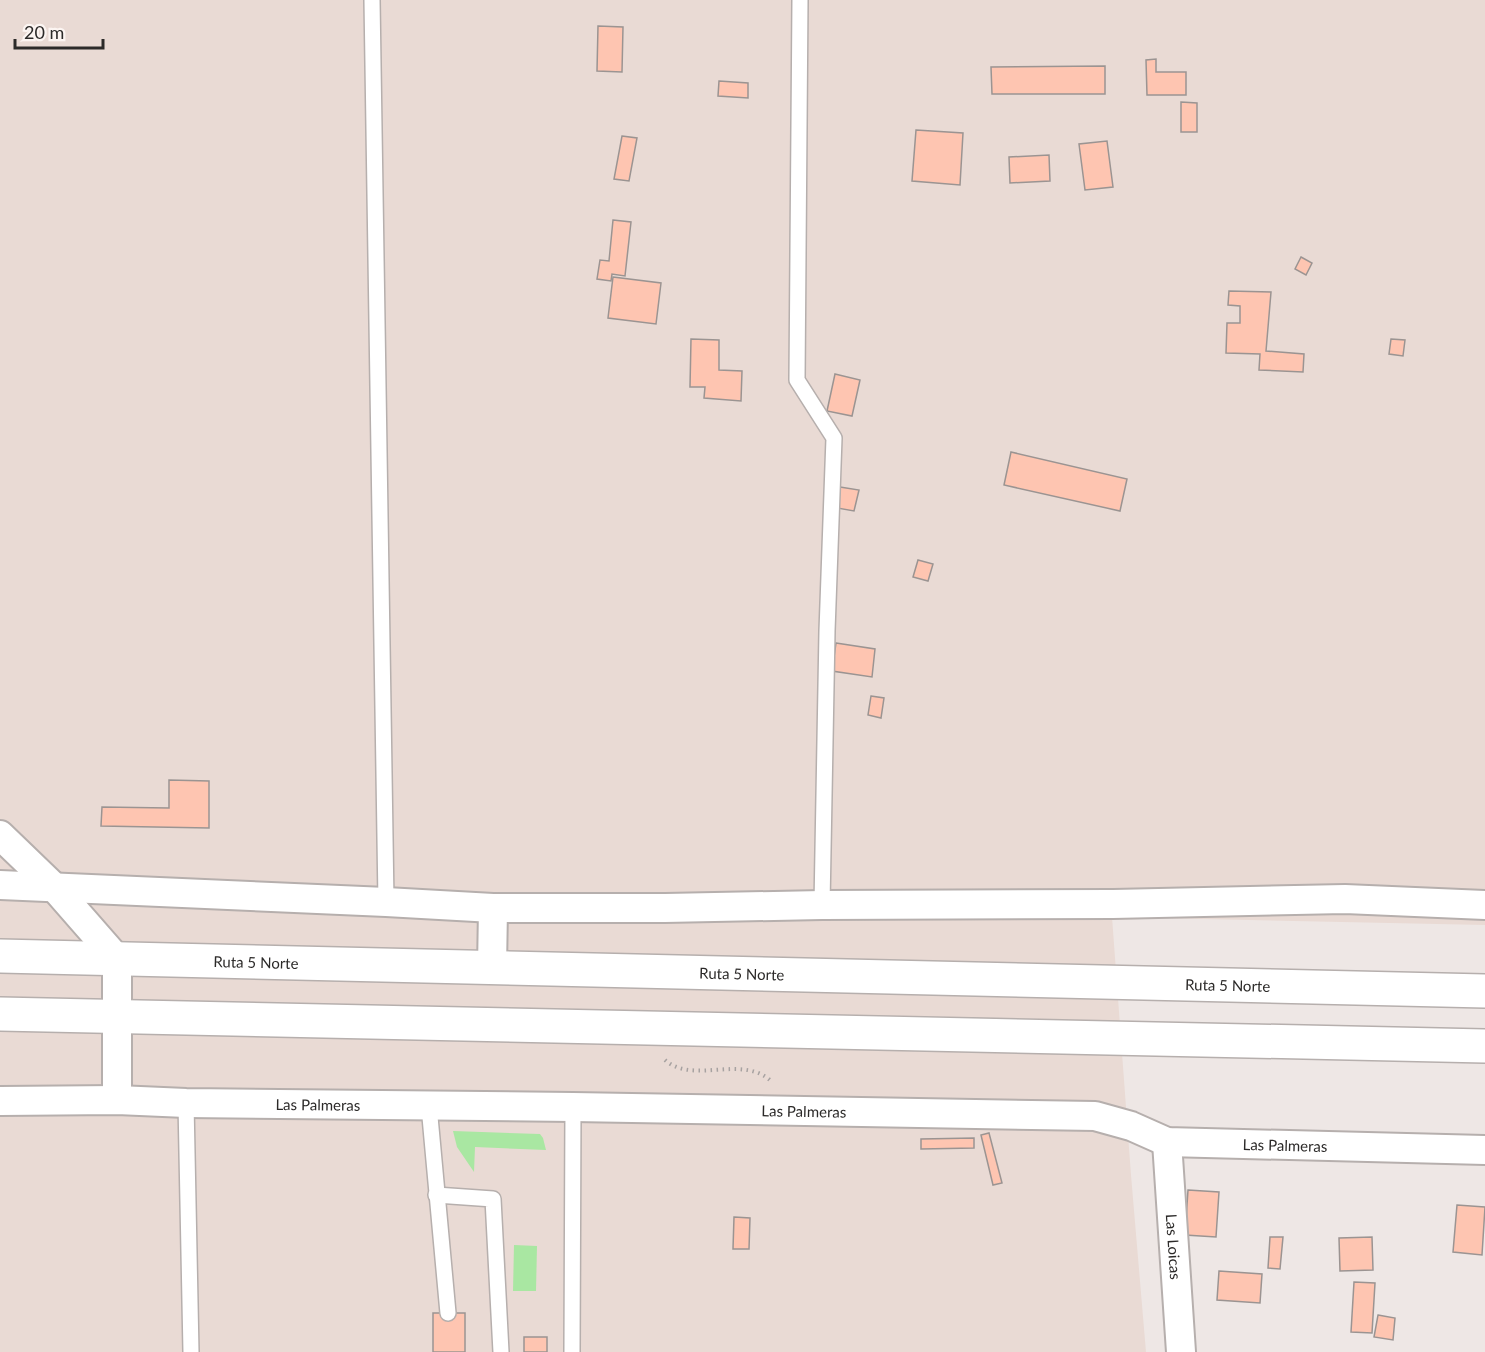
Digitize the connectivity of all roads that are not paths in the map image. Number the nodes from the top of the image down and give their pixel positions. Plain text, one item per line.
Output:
1 (372, 0) edge
2 (800, 0) edge
3 (0, 835) edge
4 (0, 885) edge
5 (55, 888) junction
6 (386, 902) junction
7 (822, 905) junction
8 (1485, 905) edge
9 (493, 908) junction
10 (0, 956) edge
11 (117, 959) junction
12 (492, 968) junction
13 (1485, 991) edge
14 (0, 1014) edge
15 (117, 1017) junction
16 (1485, 1046) edge
17 (117, 1100) junction
18 (0, 1101) edge
19 (186, 1103) junction
20 (429, 1106) junction
21 (573, 1107) junction
22 (1167, 1142) junction
23 (1485, 1149) edge
24 (436, 1195) junction
25 (448, 1313) dead end
26 (191, 1352) edge
27 (501, 1352) edge
28 (572, 1352) edge
29 (1180, 1352) edge

1 - 6 lane
2 - 7 lane
3 - 5 street
4 - 5 street
5 - 6 street
5 - 11 street
6 - 9 street
7 - 8 street
7 - 9 street
9 - 12 street
10 - 11 highway, Ruta 5 Norte
11 - 12 highway, Ruta 5 Norte
11 - 15 street
12 - 13 highway, Ruta 5 Norte
14 - 15 highway
15 - 16 highway
15 - 17 street
17 - 18 street, Las Palmeras
17 - 19 street, Las Palmeras
19 - 20 street, Las Palmeras
19 - 26 lane
20 - 21 street, Las Palmeras
20 - 24 lane
21 - 22 street, Las Palmeras
21 - 28 lane
22 - 23 street, Las Palmeras
22 - 29 street, Las Loicas
24 - 25 lane
24 - 27 lane

